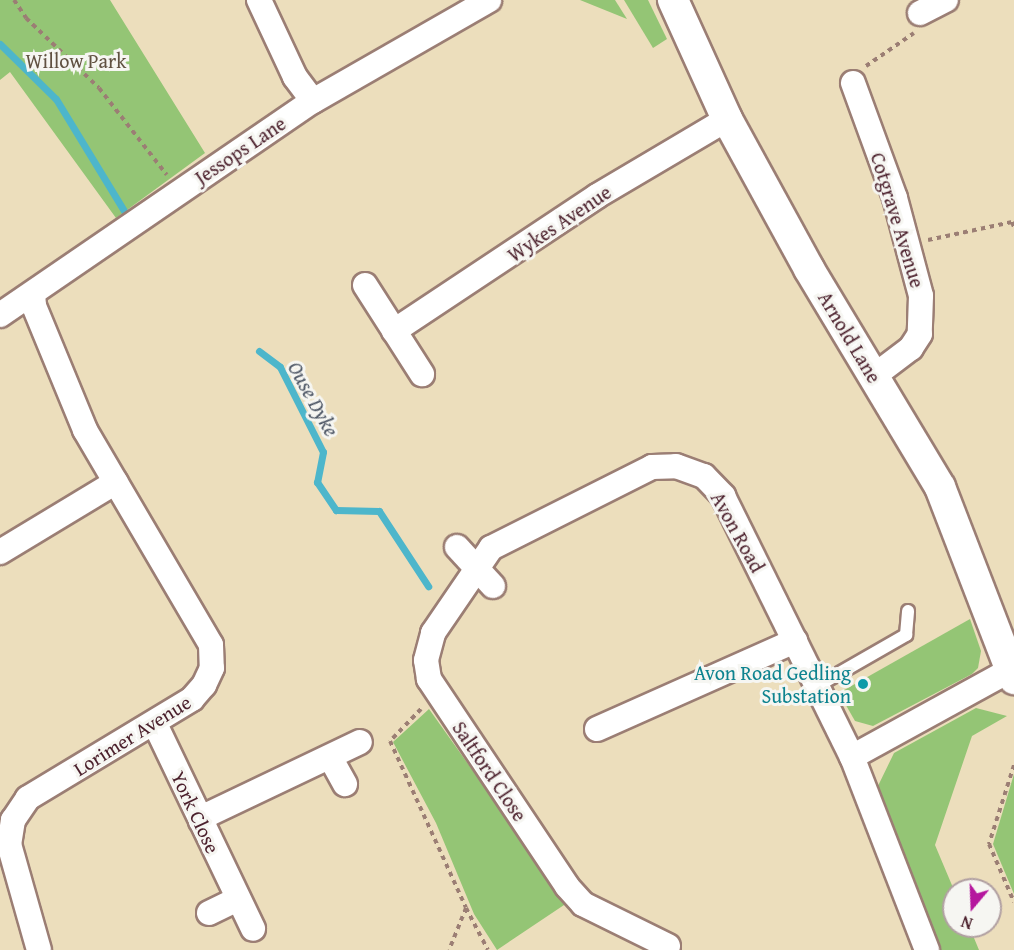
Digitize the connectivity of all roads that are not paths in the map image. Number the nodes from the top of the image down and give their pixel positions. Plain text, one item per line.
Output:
1 (259, 0) edge
2 (489, 0) edge
3 (673, 0) edge
4 (946, 0) edge
5 (920, 13) road end
6 (853, 83) road end
7 (313, 101) junction
8 (727, 119) junction
9 (365, 285) dead end
10 (33, 294) junction
11 (0, 315) edge
12 (394, 331) junction
13 (422, 374) dead end
14 (874, 376) junction
15 (116, 482) junction
16 (457, 547) dead end
17 (0, 552) edge
18 (472, 573) junction
19 (493, 586) dead end
20 (908, 611) dead end
21 (795, 641) junction
22 (1012, 675) edge
23 (817, 686) junction
24 (155, 724) junction
25 (597, 729) dead end
26 (360, 742) dead end
27 (330, 757) junction
28 (852, 757) junction
29 (345, 784) dead end
30 (201, 821) junction
31 (238, 899) junction
32 (209, 913) dead end
33 (254, 928) dead end
34 (632, 941) edge
35 (668, 946) dead end
36 (39, 950) edge
37 (927, 950) edge

1 - 7 street
2 - 7 street, Jessops Lane
3 - 8 street, Arnold Lane
4 - 5 street
6 - 14 street, Cotgrave Avenue
7 - 10 street, Jessops Lane
8 - 12 street, Wykes Avenue
8 - 14 street, Arnold Lane
9 - 12 street
10 - 11 street, Jessops Lane
10 - 15 street, Lorimer Avenue
12 - 13 street
14 - 22 street, Arnold Lane
15 - 17 street
15 - 24 street, Lorimer Avenue
16 - 18 street
18 - 19 street
18 - 21 street, Avon Road
18 - 34 street, Saltford Close
20 - 23 lane
21 - 23 street, Avon Road
21 - 25 street
22 - 28 street
23 - 28 street, Avon Road
24 - 30 street, York Close
24 - 36 street, Lorimer Avenue
26 - 27 street
27 - 29 street
27 - 30 street
28 - 37 street, Avon Road
30 - 31 street, York Close
31 - 32 street
31 - 33 street, York Close
34 - 35 street, Saltford Close

